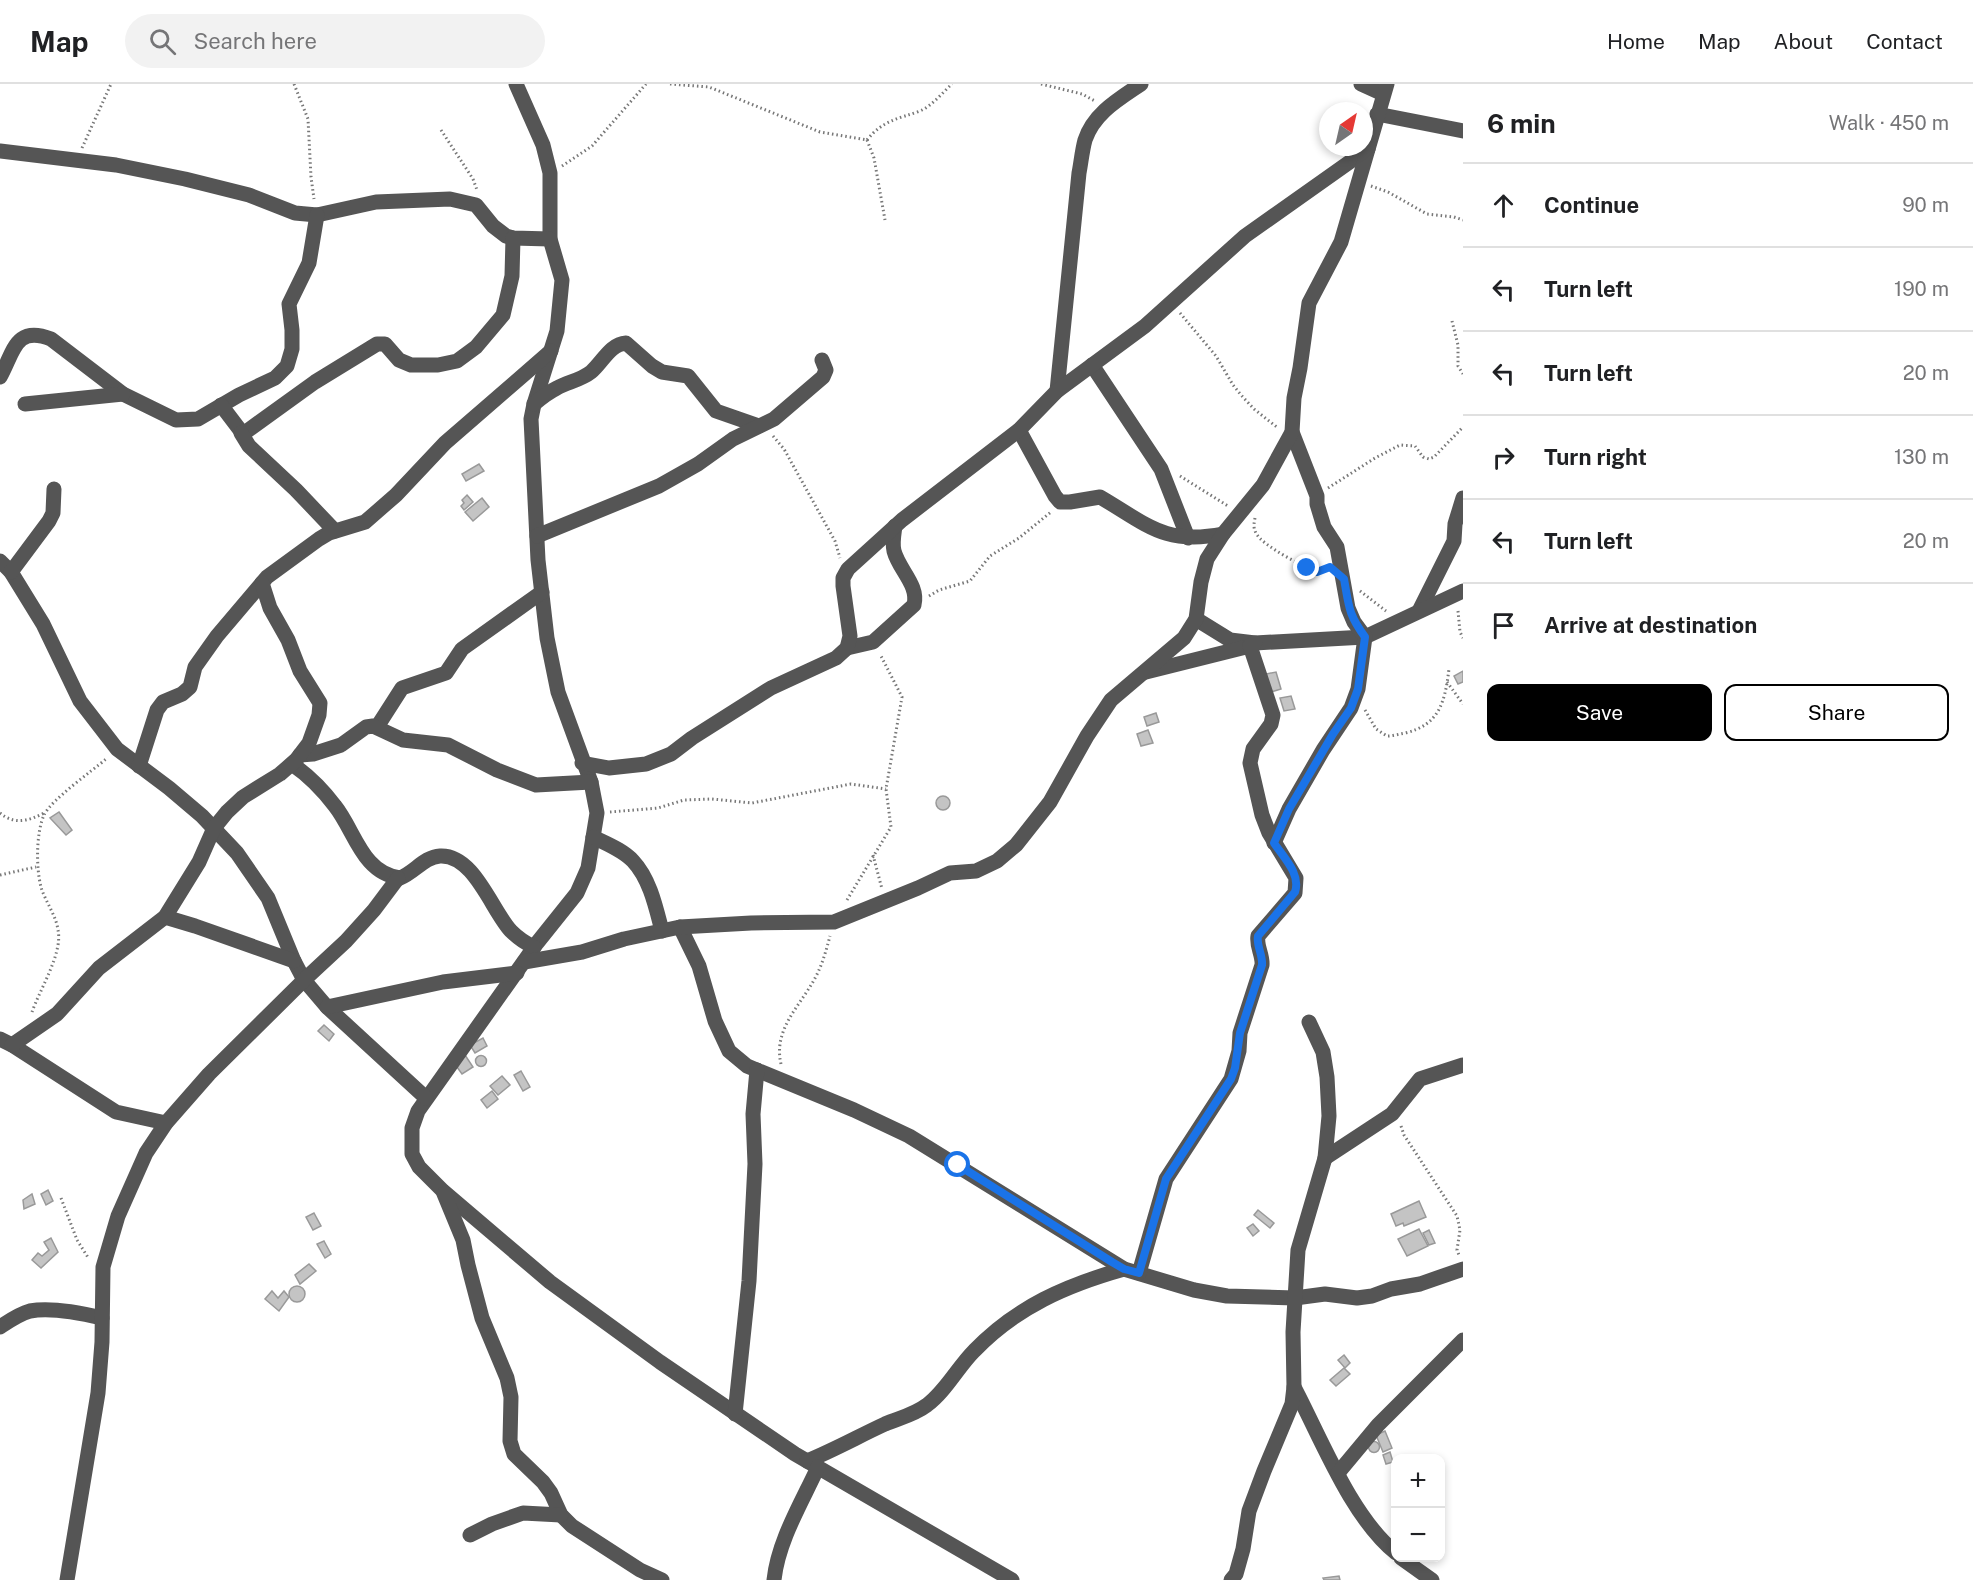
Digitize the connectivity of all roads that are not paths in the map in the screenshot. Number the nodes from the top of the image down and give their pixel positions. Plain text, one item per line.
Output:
1 (516, 84) edge
2 (1141, 84) edge
3 (1361, 84) edge
4 (1385, 89) edge
5 (1377, 114) junction
6 (1373, 130) edge
7 (1463, 131) edge
8 (0, 151) edge
9 (1358, 156) edge
10 (1366, 156) edge
11 (317, 215) junction
12 (513, 238) junction
13 (550, 239) junction
14 (552, 350) junction
15 (822, 360) dead end
16 (1092, 365) junction
17 (0, 377) edge
18 (1057, 391) junction
19 (123, 394) junction
20 (25, 404) dead end
21 (534, 404) junction
22 (221, 405) junction
23 (759, 426) junction
24 (1019, 430) junction
25 (241, 433) junction
26 (1291, 434) junction
27 (54, 489) dead end
28 (1463, 498) edge
29 (895, 526) junction
30 (335, 531) junction
31 (1224, 534) junction
32 (537, 536) junction
33 (1188, 538) junction
34 (5, 566) edge
35 (262, 583) junction
36 (542, 592) junction
37 (1460, 593) edge
38 (1419, 612) junction
39 (1196, 620) junction
40 (1365, 637) junction
41 (1253, 645) junction
42 (848, 648) junction
43 (1140, 674) junction
44 (377, 727) junction
45 (296, 760) junction
46 (582, 763) junction
47 (139, 766) junction
48 (591, 782) junction
49 (214, 828) junction
50 (593, 837) junction
51 (1274, 843) junction
52 (398, 878) junction
53 (165, 917) junction
54 (680, 927) junction
55 (662, 931) junction
56 (534, 947) junction
57 (294, 961) junction
58 (520, 967) junction
59 (304, 980) junction
60 (327, 1007) junction
61 (1309, 1022) dead end
62 (12, 1040) edge
63 (1463, 1065) edge
64 (757, 1070) junction
65 (426, 1098) junction
66 (166, 1123) junction
67 (1325, 1158) junction
68 (443, 1191) junction
69 (1463, 1269) edge
70 (1132, 1271) junction
71 (1295, 1298) junction
72 (102, 1318) junction
73 (0, 1327) edge
74 (1463, 1340) edge
75 (1294, 1387) junction
76 (735, 1414) junction
77 (812, 1464) junction
78 (1338, 1473) junction
79 (561, 1515) junction
80 (470, 1535) dead end
81 (1391, 1549) edge
82 (1408, 1562) edge
83 (68, 1580) edge
84 (662, 1580) edge
85 (774, 1580) edge
86 (1012, 1580) edge
87 (1231, 1580) edge
88 (1432, 1580) edge

1 - 13 street
2 - 18 street
3 - 4 street
4 - 5 street
5 - 6 street
5 - 7 street
8 - 11 street
9 - 16 street
10 - 26 street
11 - 12 street
11 - 22 street
12 - 13 street
12 - 25 street
13 - 14 street
14 - 21 street
14 - 30 street
15 - 23 street
16 - 18 street
16 - 33 street
17 - 19 street
18 - 24 street
19 - 20 street
19 - 22 street
21 - 23 street
21 - 32 street
22 - 25 street
23 - 32 street
24 - 29 street
24 - 33 street
25 - 30 street
26 - 31 street
26 - 40 street
27 - 34 street
28 - 38 street
29 - 42 street
29 - 42 street
30 - 35 street
31 - 33 street
31 - 39 street
32 - 36 street
34 - 47 street
35 - 45 street
35 - 47 street
36 - 44 street
36 - 46 street
37 - 38 street
38 - 40 street
39 - 41 street
39 - 43 street
40 - 41 street
40 - 51 street
41 - 43 street
41 - 51 street
42 - 46 street
43 - 54 street
44 - 45 street
44 - 48 street
45 - 49 street
45 - 52 street
46 - 48 street
47 - 49 street
48 - 50 street
49 - 53 street
49 - 57 street
50 - 55 street
50 - 56 street
51 - 70 street
52 - 56 street
52 - 59 street
53 - 57 street
53 - 62 street
54 - 55 street
54 - 64 street
55 - 58 street
56 - 58 street
57 - 59 street
58 - 60 street
58 - 65 street
59 - 60 street
59 - 66 street
60 - 65 street
61 - 67 street
62 - 66 street
63 - 67 street
64 - 70 street
64 - 76 street
65 - 68 street
66 - 72 street
67 - 71 street
68 - 76 street
68 - 79 street
69 - 71 street
70 - 71 street
70 - 77 street
71 - 75 street
72 - 73 street
72 - 83 street
74 - 78 street
75 - 78 street
75 - 87 street
76 - 77 street
77 - 85 street
77 - 86 street
78 - 81 street
79 - 80 street
79 - 84 street
82 - 88 street

